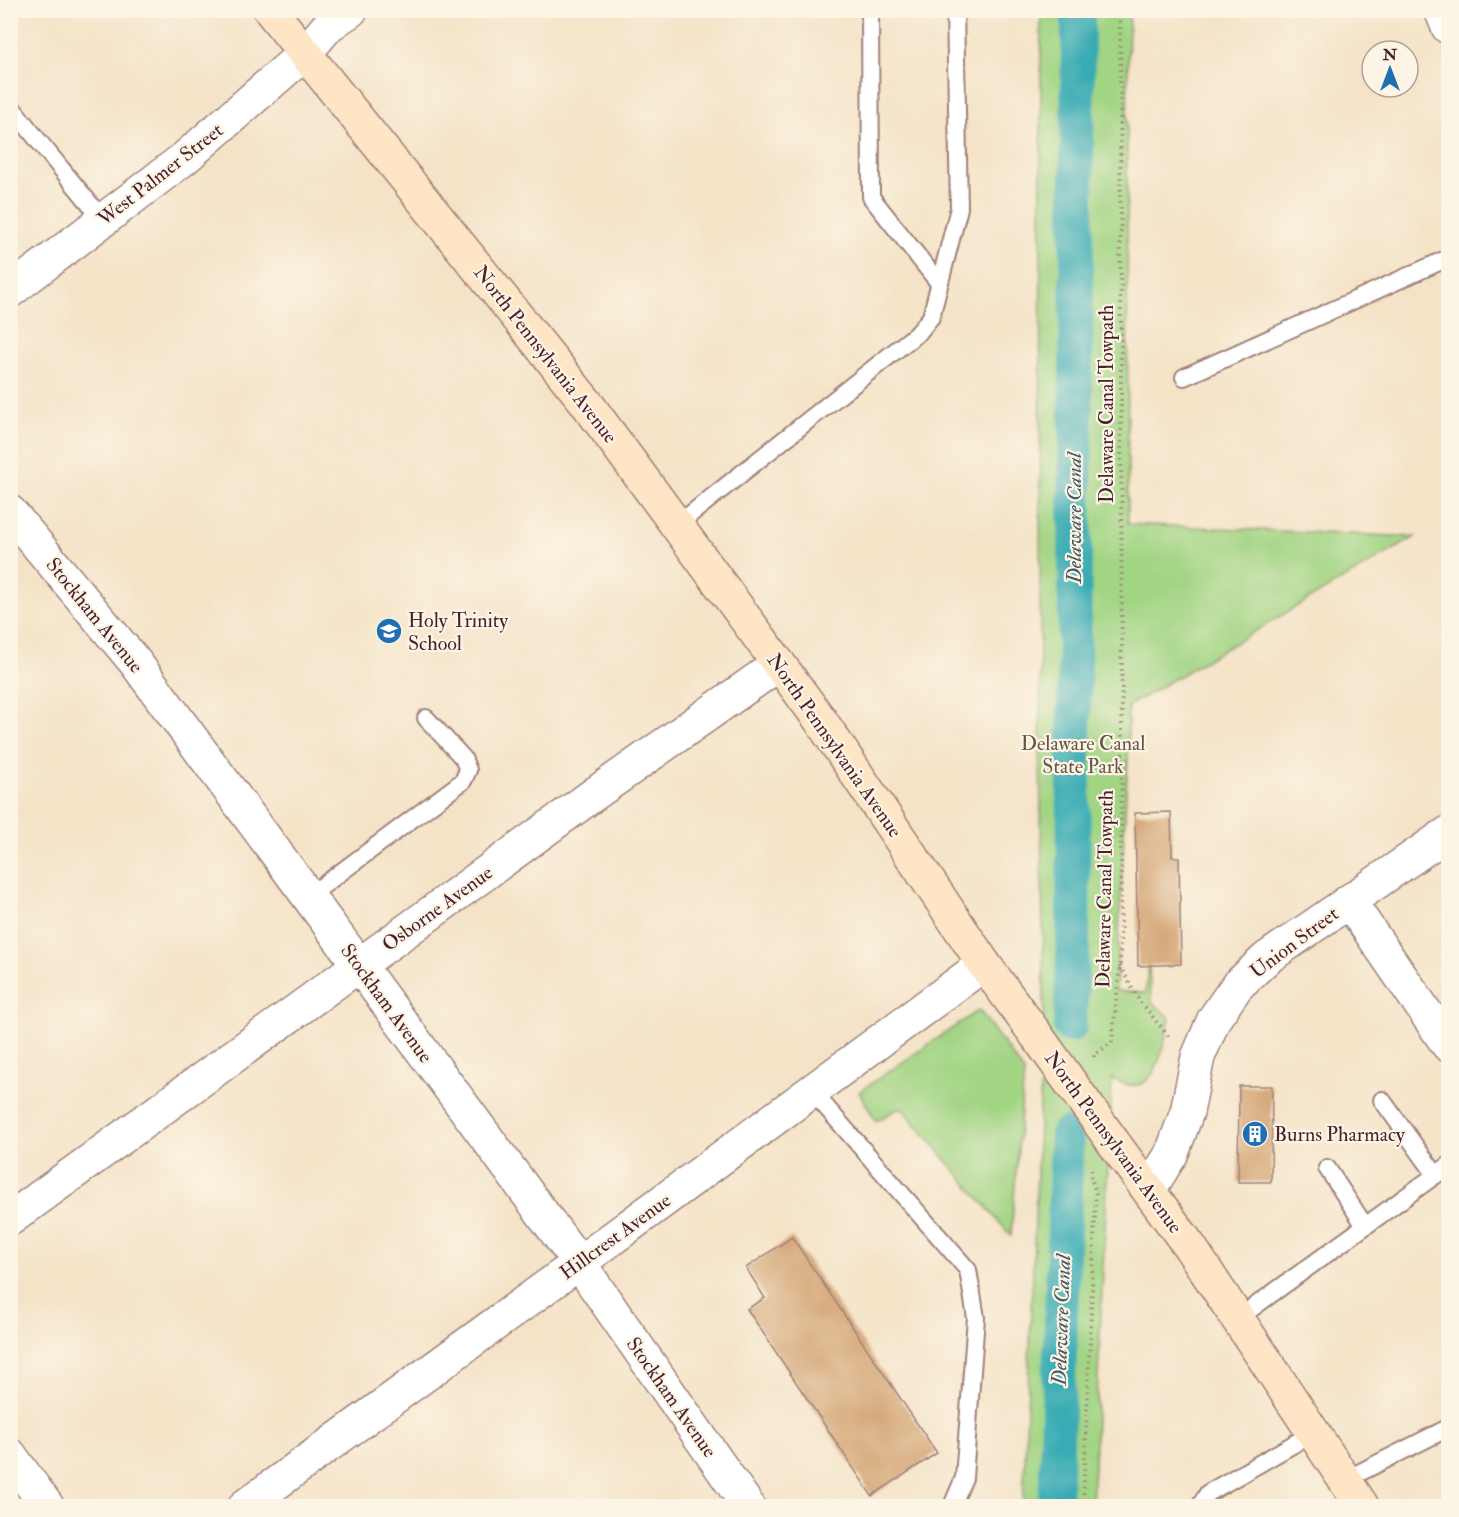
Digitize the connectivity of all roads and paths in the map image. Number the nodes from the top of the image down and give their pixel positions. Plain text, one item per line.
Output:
1 (270, 10) edge
2 (351, 10) edge
3 (870, 10) edge
4 (955, 10) edge
5 (1120, 10) edge
6 (1441, 10) edge
7 (1449, 27) edge
8 (305, 54) junction
9 (10, 105) edge
10 (103, 220) junction
11 (1449, 258) edge
12 (939, 283) junction
13 (10, 291) edge
14 (1184, 377) dead end
15 (10, 512) edge
16 (677, 525) junction
17 (779, 664) junction
18 (426, 718) dead end
19 (1449, 833) edge
20 (309, 896) junction
21 (1349, 901) junction
22 (359, 964) junction
23 (984, 964) junction
24 (1120, 965) junction
25 (1170, 1039) dead end
26 (1449, 1045) edge
27 (1094, 1066) dead end
28 (812, 1091) junction
29 (1382, 1100) dead end
30 (1091, 1167) dead end
31 (1327, 1168) dead end
32 (1442, 1170) edge
33 (1149, 1190) junction
34 (10, 1219) edge
35 (1365, 1226) junction
36 (579, 1263) junction
37 (1237, 1319) junction
38 (1449, 1428) edge
39 (1313, 1433) junction
40 (10, 1455) edge
41 (1354, 1493) edge
42 (47, 1506) edge
43 (245, 1506) edge
44 (748, 1506) edge
45 (952, 1506) edge
46 (1083, 1506) edge
47 (1200, 1506) edge

1 - 8 main road, North Pennsylvania Avenue
2 - 8 street, West Palmer Street
3 - 12 lane
4 - 12 lane
5 - 24 path, Delaware Canal Towpath
6 - 7 street
8 - 10 street, West Palmer Street
8 - 16 main road, North Pennsylvania Avenue
9 - 10 lane
10 - 13 street, West Palmer Street
11 - 14 lane
12 - 16 lane
15 - 20 street, Stockham Avenue
16 - 17 main road, North Pennsylvania Avenue
17 - 22 street, Osborne Avenue
17 - 23 main road, North Pennsylvania Avenue
18 - 20 lane
19 - 21 street, Union Street
20 - 22 street, Stockham Avenue
21 - 26 street
21 - 33 street, Union Street
22 - 34 street, Osborne Avenue
22 - 36 street, Stockham Avenue
23 - 28 street, Hillcrest Avenue
23 - 33 main road, North Pennsylvania Avenue, bridge
24 - 25 path
24 - 27 path, Delaware Canal Towpath
28 - 36 street, Hillcrest Avenue
28 - 45 lane
29 - 32 lane
30 - 46 path
31 - 35 lane
32 - 35 lane
33 - 37 main road, North Pennsylvania Avenue
35 - 37 lane
36 - 43 street, Hillcrest Avenue
36 - 44 street, Stockham Avenue
37 - 39 main road, North Pennsylvania Avenue
38 - 41 lane
39 - 41 main road, North Pennsylvania Avenue
39 - 47 lane
40 - 42 street

